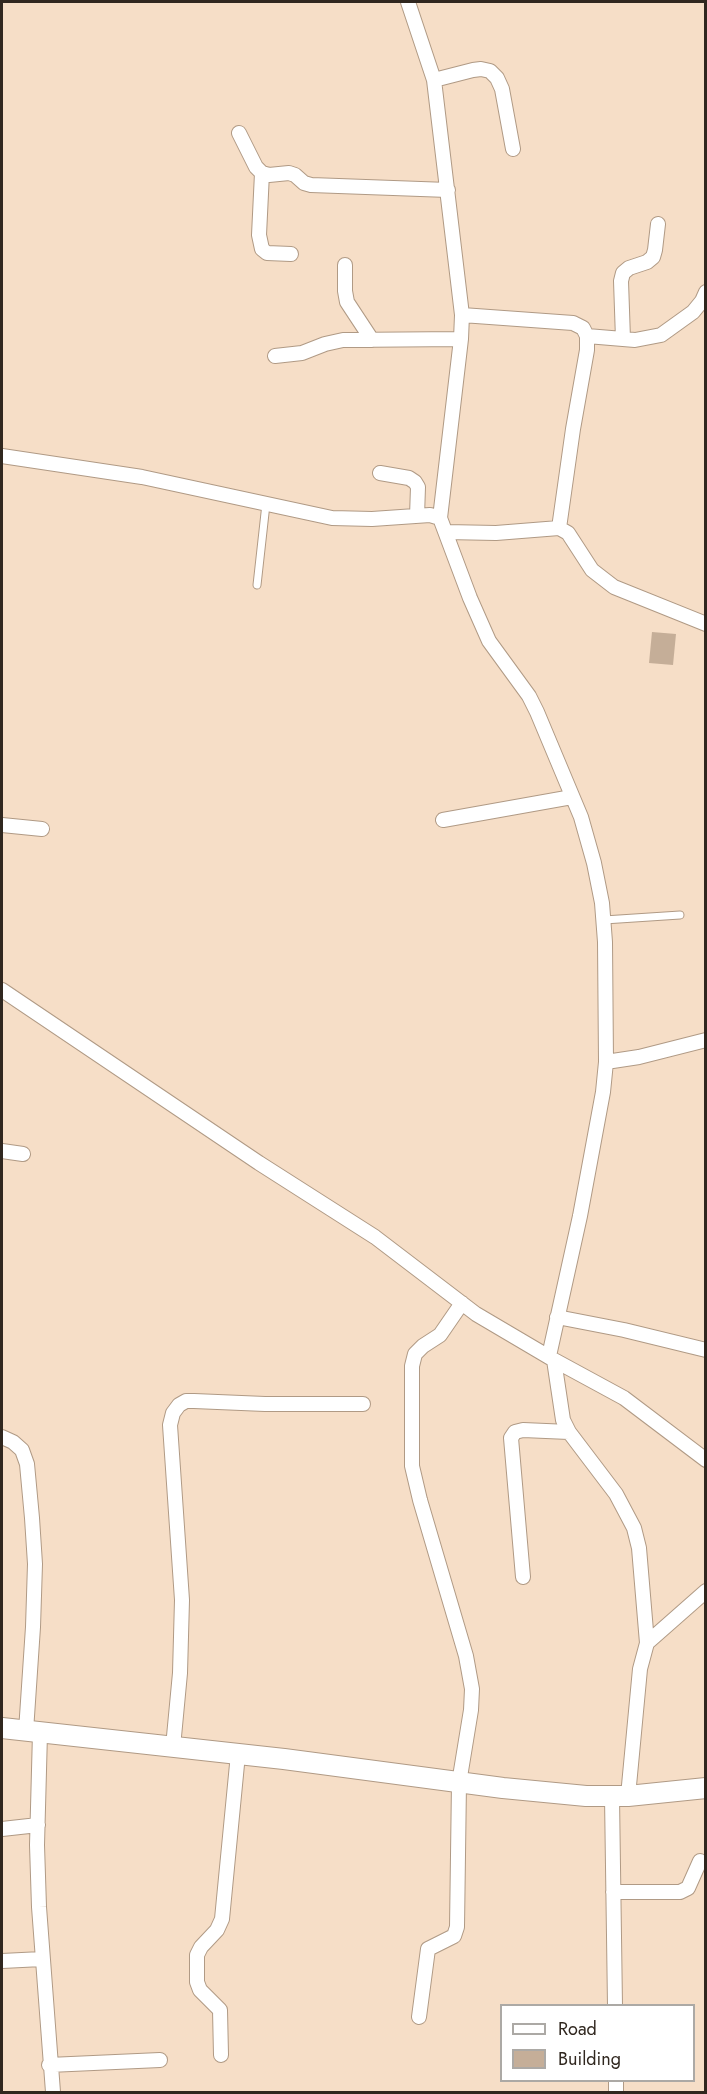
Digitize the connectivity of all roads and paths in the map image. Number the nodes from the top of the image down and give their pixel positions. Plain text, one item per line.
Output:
1 (408, 2) edge
2 (434, 80) junction
3 (239, 134) dead end
4 (513, 149) dead end
5 (261, 173) junction
6 (448, 190) junction
7 (658, 224) dead end
8 (291, 254) dead end
9 (345, 265) dead end
10 (705, 292) edge
11 (699, 314) edge
12 (462, 315) junction
13 (587, 336) junction
14 (461, 339) junction
15 (623, 339) junction
16 (372, 340) junction
17 (275, 356) dead end
18 (2, 456) edge
19 (380, 473) dead end
20 (266, 504) junction
21 (417, 516) junction
22 (440, 519) junction
23 (559, 528) junction
24 (446, 532) junction
25 (258, 585) dead end
26 (705, 624) edge
27 (572, 797) junction
28 (443, 820) dead end
29 (2, 825) edge
30 (42, 829) dead end
31 (680, 915) dead end
32 (604, 920) junction
33 (2, 990) edge
34 (8, 1000) edge
35 (705, 1040) edge
36 (606, 1062) junction
37 (2, 1151) edge
38 (23, 1154) dead end
39 (462, 1303) junction
40 (557, 1317) junction
41 (705, 1350) edge
42 (551, 1358) junction
43 (363, 1404) dead end
44 (569, 1432) junction
45 (2, 1437) edge
46 (705, 1460) edge
47 (523, 1578) dead end
48 (705, 1591) edge
49 (647, 1644) junction
50 (2, 1728) edge
51 (33, 1732) junction
52 (173, 1747) junction
53 (238, 1754) junction
54 (459, 1783) junction
55 (705, 1788) edge
56 (620, 1797) junction
57 (38, 1826) junction
58 (2, 1829) edge
59 (699, 1861) dead end
60 (613, 1892) junction
61 (42, 1959) junction
62 (2, 1961) edge
63 (615, 2004) edge
64 (419, 2017) dead end
65 (221, 2055) dead end
66 (160, 2060) dead end
67 (49, 2065) junction
68 (53, 2092) edge

1 - 2 street
2 - 4 street
2 - 6 street
3 - 5 street
5 - 6 street
5 - 8 street
6 - 12 street
7 - 15 street
9 - 16 street
10 - 11 street
11 - 15 street
12 - 13 street
12 - 14 street
13 - 15 street
13 - 23 street
14 - 16 street
14 - 22 street
16 - 17 street
18 - 20 street
19 - 21 street
20 - 21 street
20 - 25 lane
21 - 22 street
22 - 24 street
23 - 24 street
23 - 26 street
24 - 27 street
27 - 28 street
27 - 32 street
29 - 30 street
31 - 32 lane
32 - 36 street
33 - 34 street
34 - 39 street
35 - 36 street
36 - 40 street
37 - 38 street
39 - 42 street
39 - 54 street
40 - 41 street
40 - 42 street
42 - 44 street
42 - 46 street
43 - 52 street
44 - 47 street
44 - 49 street
45 - 51 street
48 - 49 street
49 - 56 street
50 - 51 main road
51 - 52 main road
51 - 57 street
52 - 53 main road
53 - 54 main road
53 - 65 street
54 - 56 main road
54 - 64 street
55 - 56 main road
56 - 60 street
57 - 58 street
57 - 61 street
59 - 60 street
60 - 63 street
61 - 62 street
61 - 67 street
66 - 67 street
67 - 68 street

